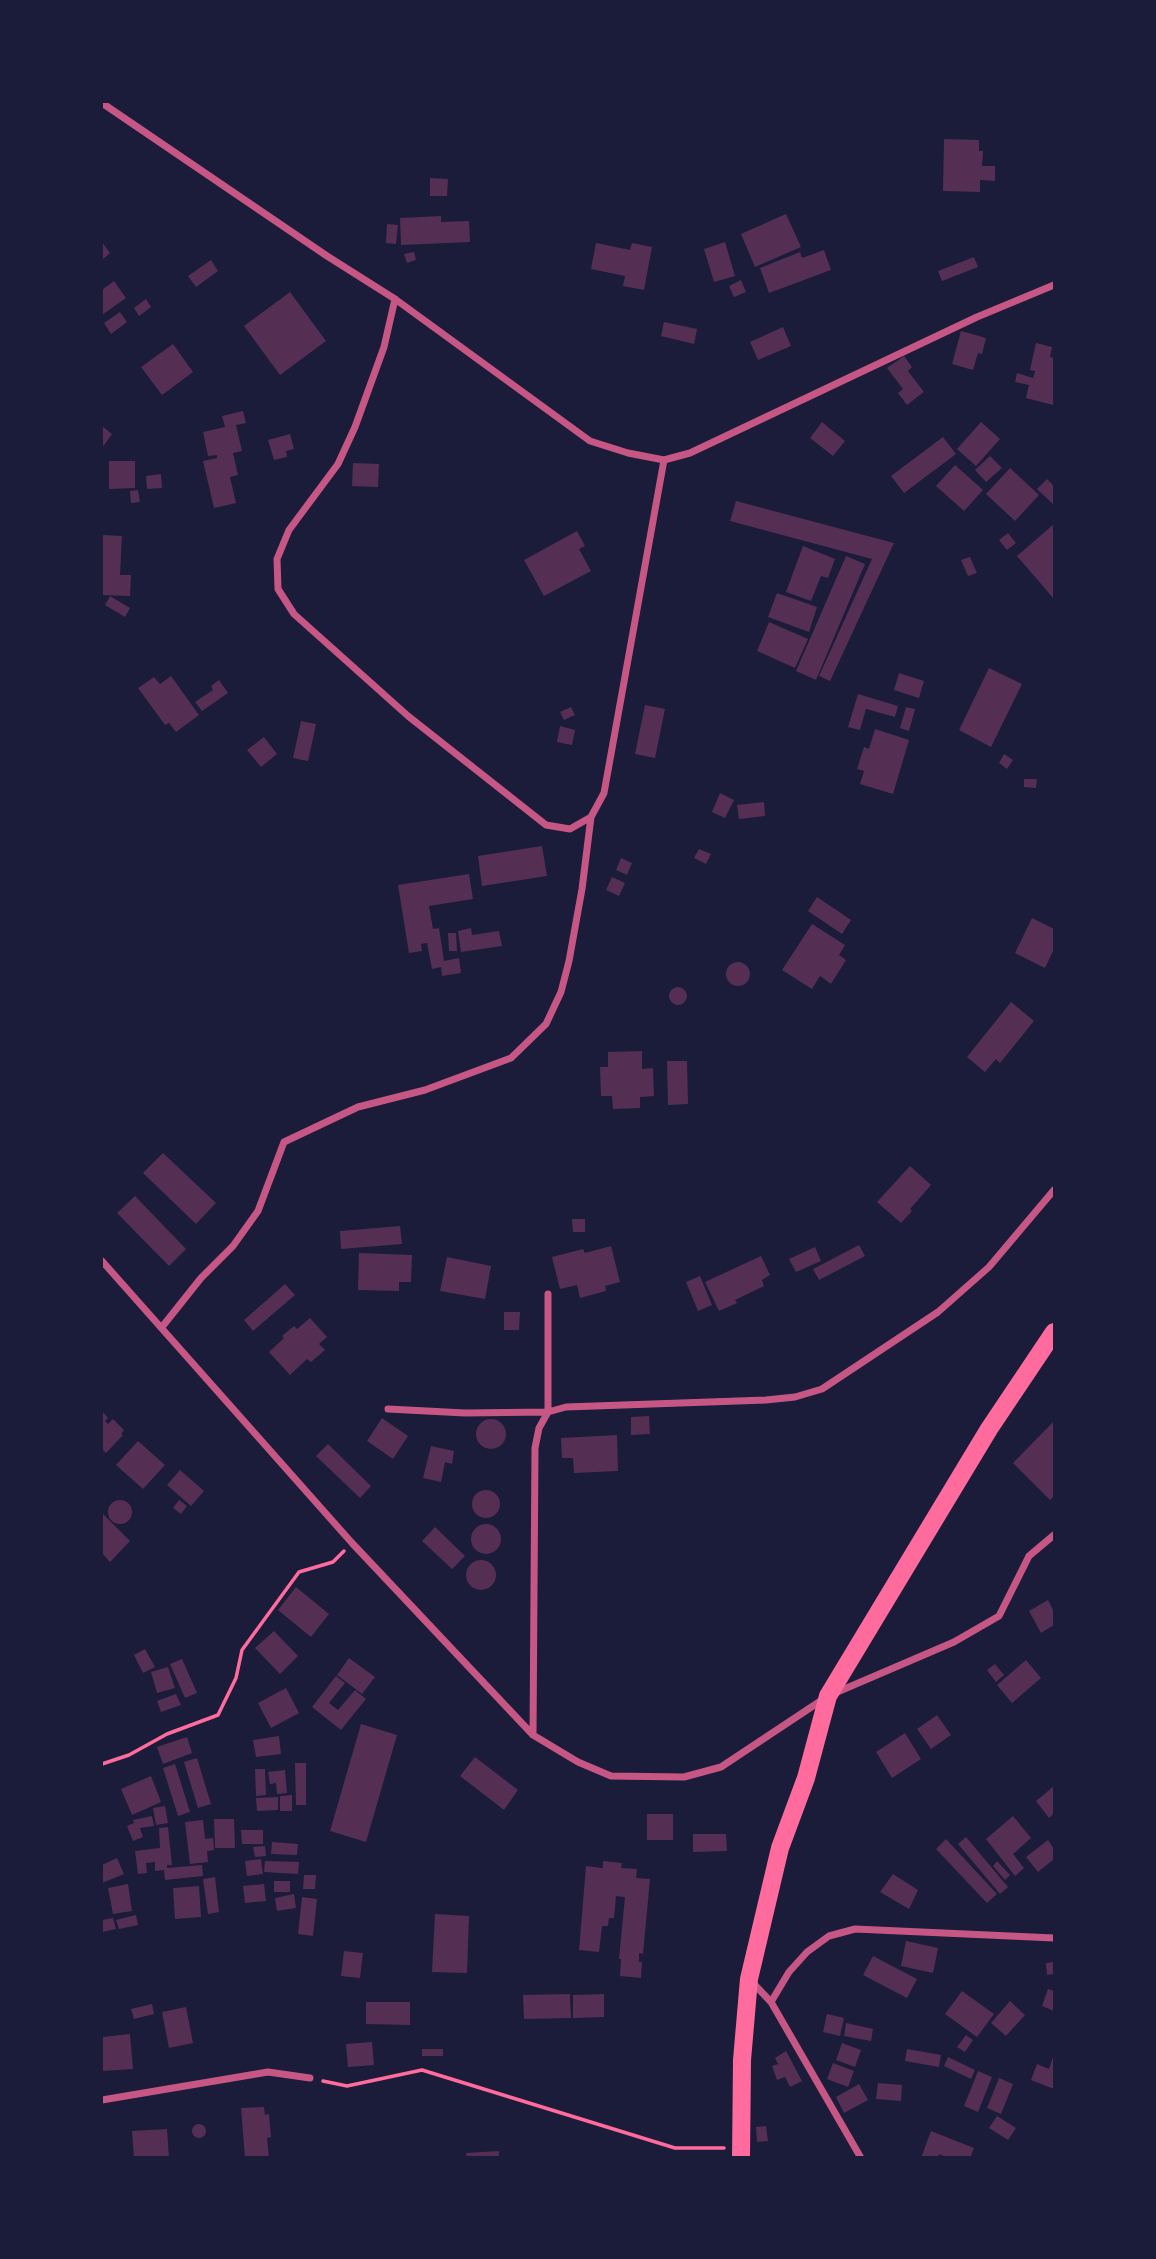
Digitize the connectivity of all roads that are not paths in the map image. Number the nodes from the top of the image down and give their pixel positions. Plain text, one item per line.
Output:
1 (102, 103) edge
2 (1055, 285) edge
3 (395, 299) junction
4 (664, 460) junction
5 (591, 817) junction
6 (1055, 1190) edge
7 (102, 1261) edge
8 (548, 1294) dead end
9 (162, 1327) junction
10 (1055, 1332) edge
11 (388, 1409) dead end
12 (548, 1412) junction
13 (1055, 1535) edge
14 (828, 1696) junction
15 (533, 1735) junction
16 (1055, 1938) edge
17 (749, 1979) junction
18 (771, 2002) junction
19 (310, 2078) road end
20 (102, 2100) edge
21 (741, 2152) edge
22 (861, 2158) edge

1 - 3 street
2 - 4 street
3 - 4 street
3 - 5 street
4 - 5 street
5 - 9 street
6 - 12 street
7 - 9 street
8 - 12 street
9 - 15 street
10 - 14 highway
11 - 12 street
12 - 15 street
13 - 14 street
14 - 15 street
14 - 17 highway
16 - 18 street
17 - 18 street
17 - 21 highway
18 - 22 street
19 - 20 street

